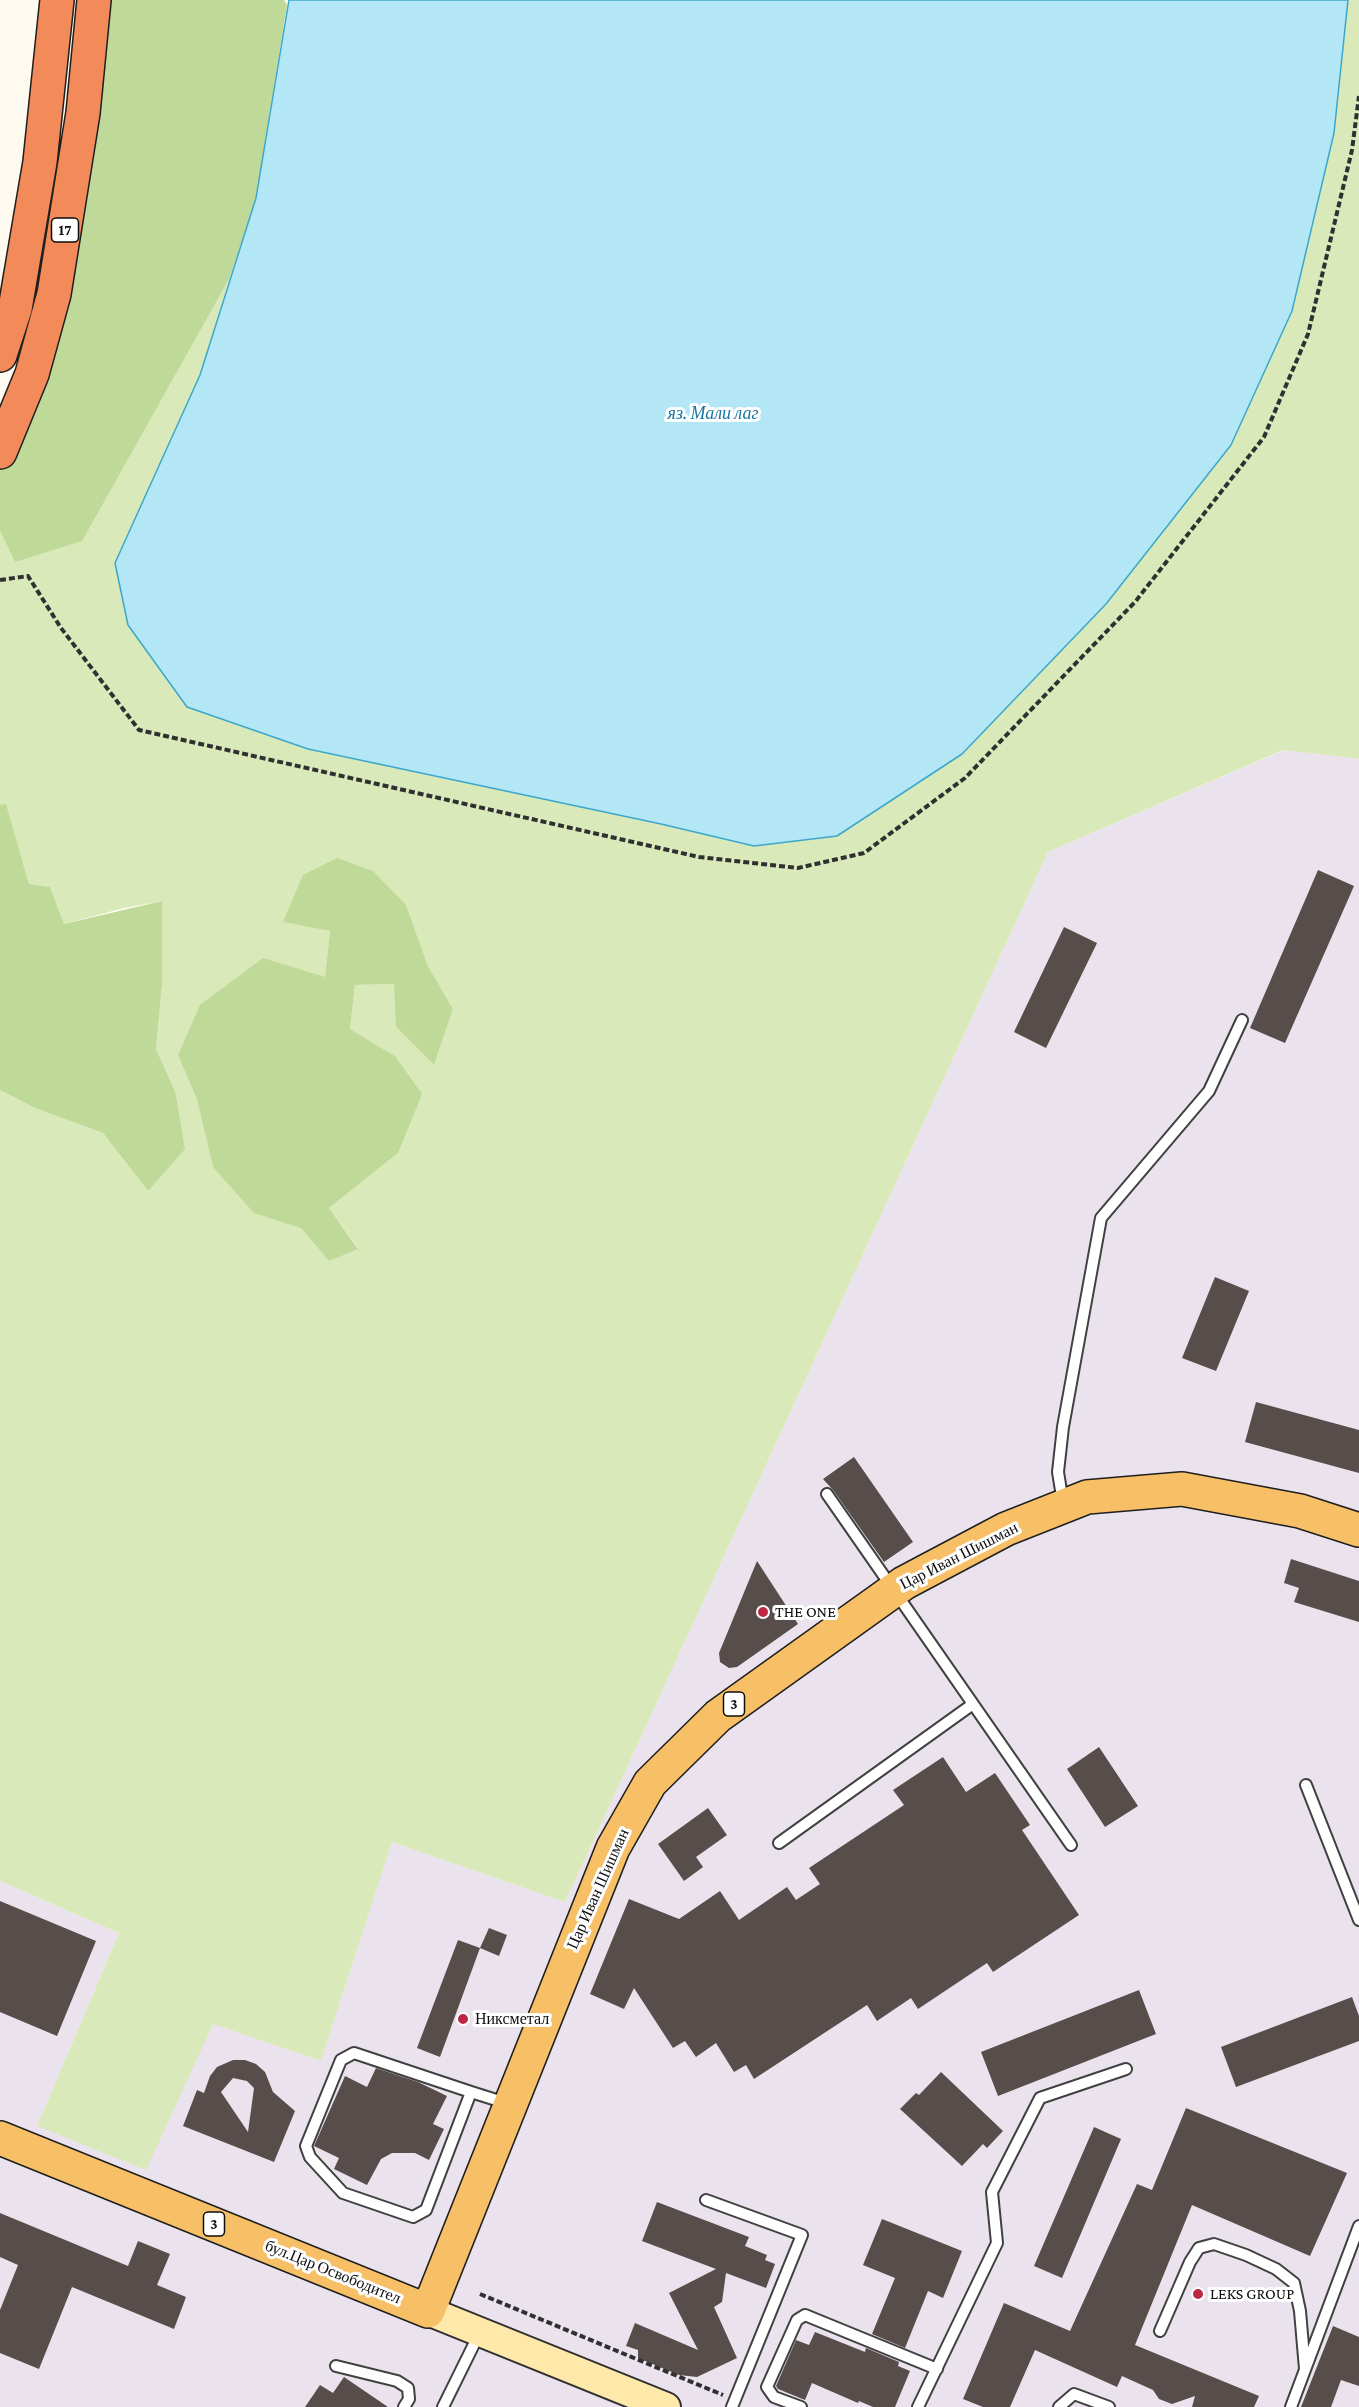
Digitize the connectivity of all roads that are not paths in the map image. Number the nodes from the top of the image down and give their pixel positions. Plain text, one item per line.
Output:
1 (57, 0) edge
2 (94, 0) edge
3 (0, 355) edge
4 (0, 452) edge
5 (1242, 1020) dead end
6 (827, 1494) dead end
7 (1064, 1506) junction
8 (1359, 1530) edge
9 (893, 1590) junction
10 (973, 1704) junction
11 (1306, 1785) dead end
12 (779, 1843) dead end
13 (1071, 1845) dead end
14 (1359, 1920) edge
15 (1126, 2068) dead end
16 (471, 2091) junction
17 (509, 2104) junction
18 (0, 2138) edge
19 (706, 2200) dead end
20 (1359, 2226) edge
21 (428, 2311) junction
22 (1160, 2331) dead end
23 (480, 2332) junction
24 (336, 2366) dead end
25 (937, 2369) junction
26 (1305, 2369) junction
27 (632, 2401) edge
28 (733, 2403) edge
29 (404, 2407) edge
30 (443, 2407) edge
31 (666, 2407) edge
32 (801, 2407) edge
33 (918, 2407) edge
34 (1059, 2407) edge
35 (1109, 2407) edge
36 (1291, 2407) edge

1 - 3 highway, 17
2 - 4 highway, 17
5 - 7 lane
6 - 9 lane
7 - 8 main road, Цар Иван Шишман / 3
7 - 9 main road, Цар Иван Шишман / 3
9 - 10 lane
9 - 17 main road, Цар Иван Шишман / 3
10 - 12 lane
10 - 13 lane
11 - 14 lane
15 - 25 lane
16 - 16 lane
16 - 17 lane
17 - 21 main road, Цар Иван Шишман / 3
18 - 21 main road, бул.Цар Освободител / 3
19 - 28 lane
20 - 26 lane
21 - 23 street, бул.Цар Освободител
22 - 26 lane
23 - 27 street, бул.Цар Освободител
23 - 30 lane
24 - 29 lane
25 - 32 lane
25 - 33 lane
26 - 36 lane
27 - 31 street, бул.Цар Освободител
34 - 35 lane

